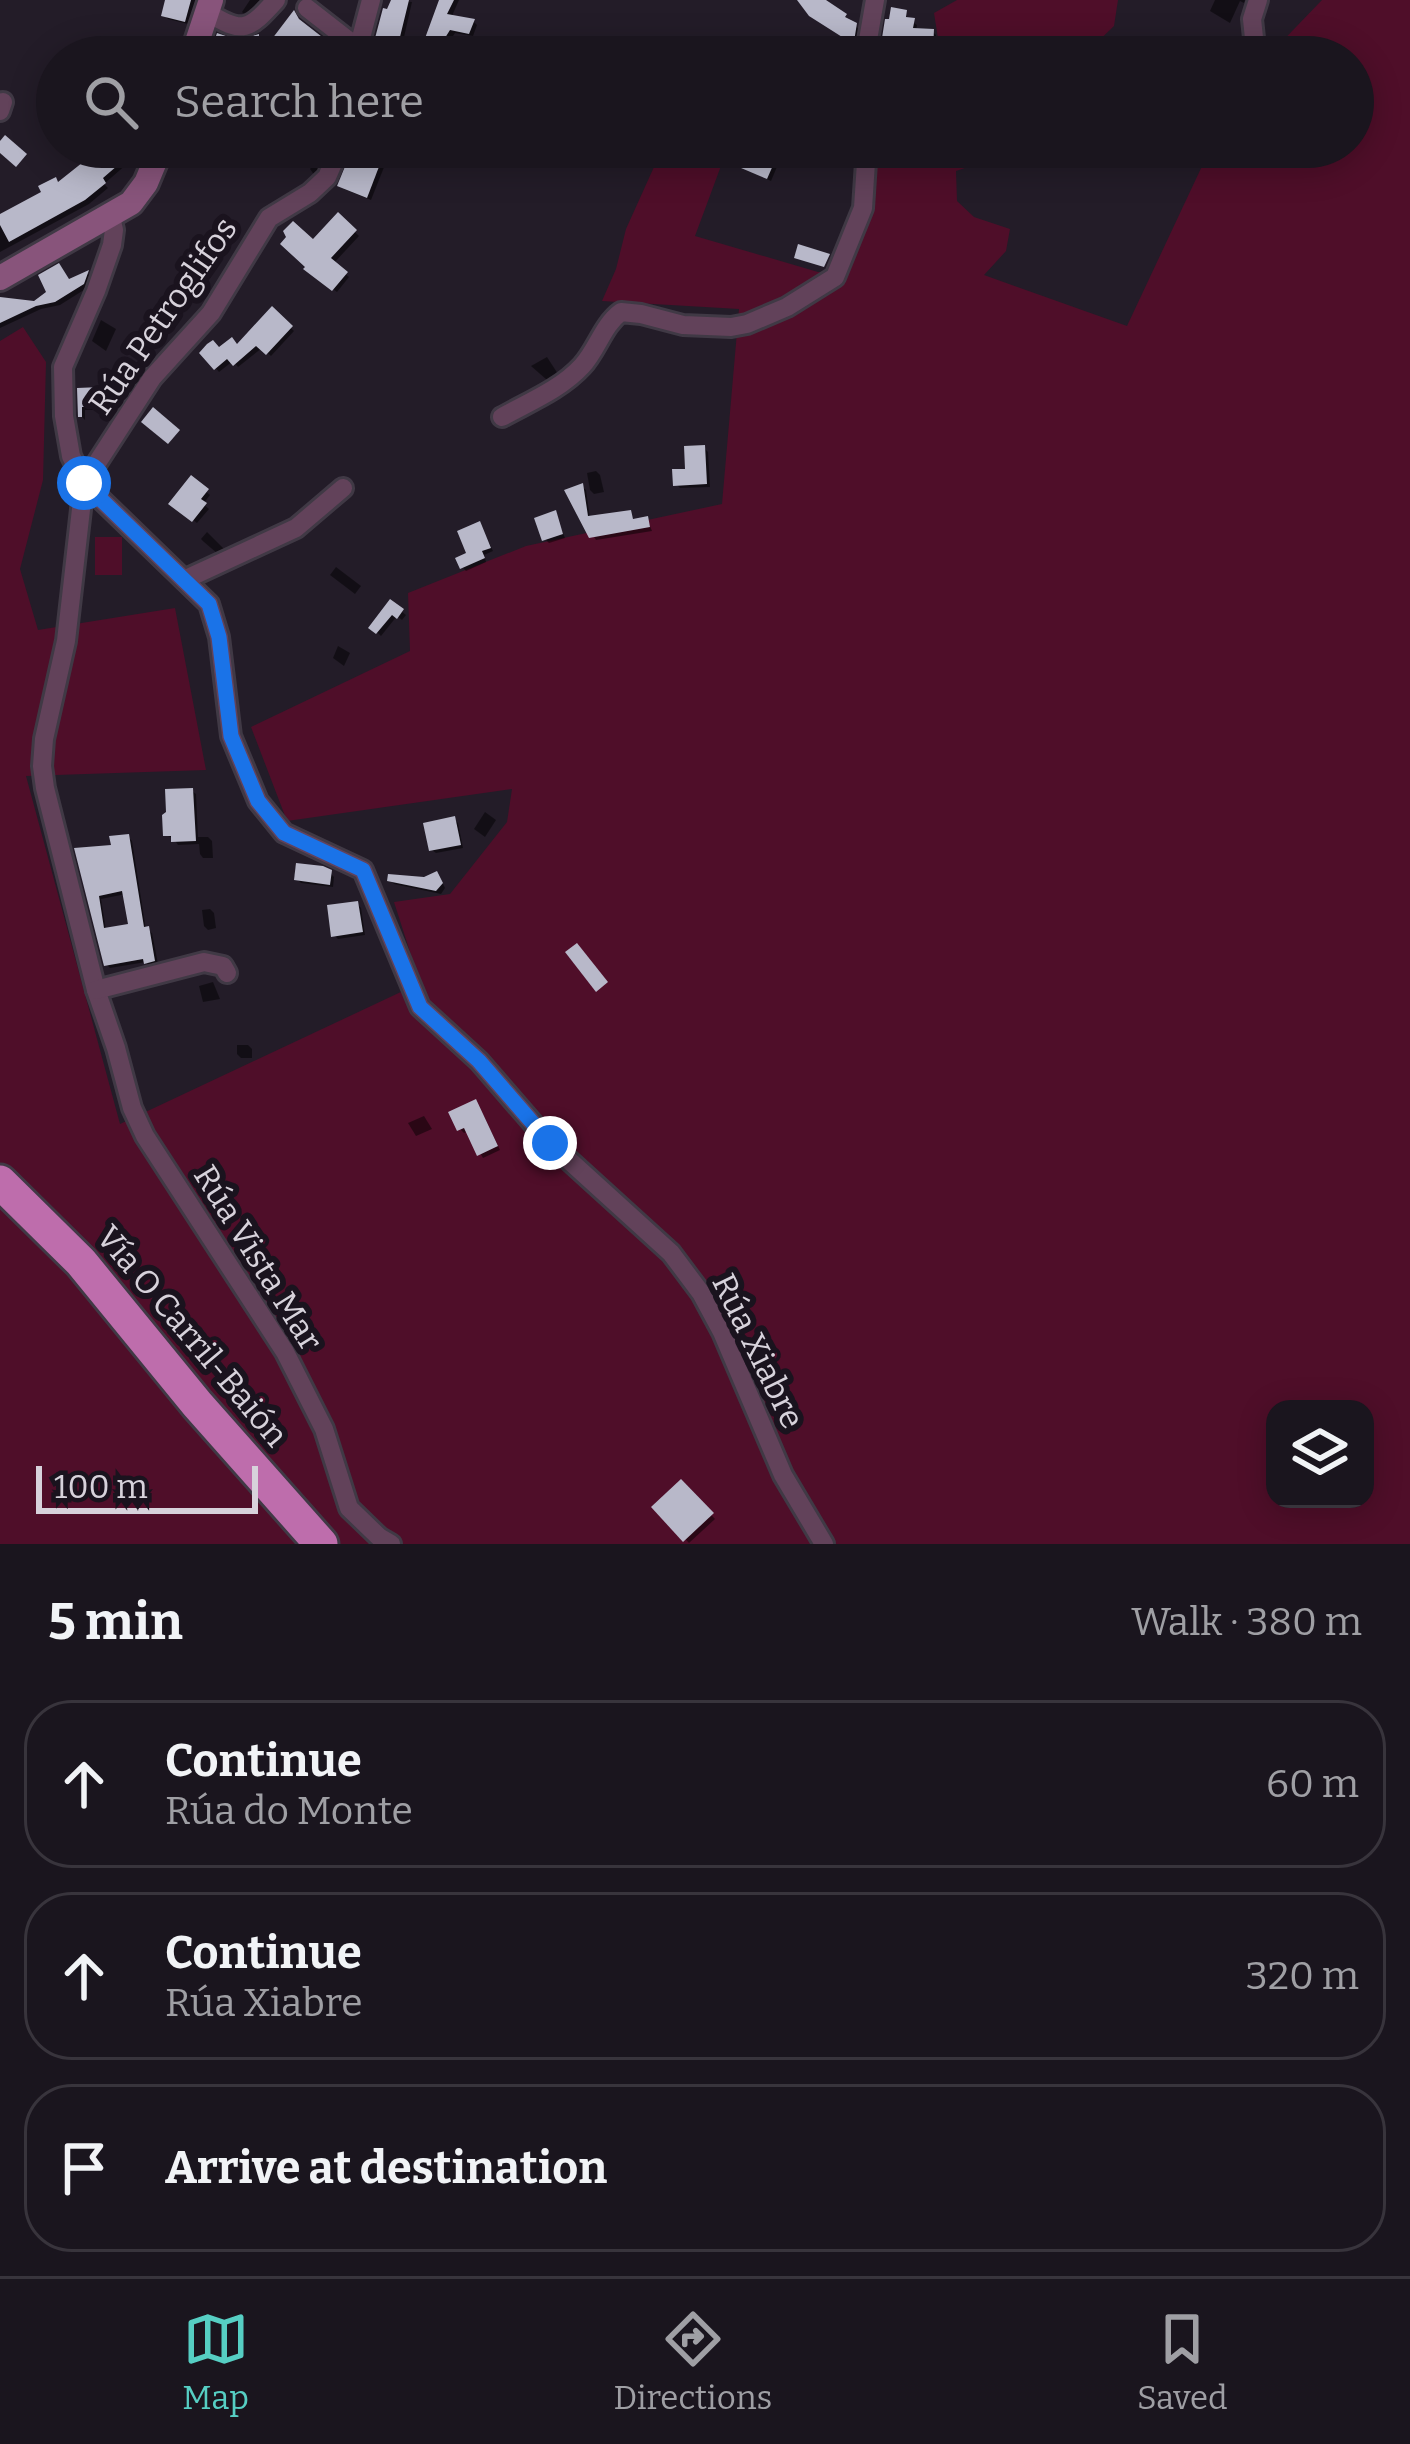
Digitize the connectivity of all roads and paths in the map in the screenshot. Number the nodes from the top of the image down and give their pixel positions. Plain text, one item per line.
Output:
1 (276, 0) edge
2 (371, 0) edge
3 (875, 0) edge
4 (1258, 0) edge
5 (209, 6) edge
6 (308, 8) dead end
7 (199, 36) edge
8 (339, 36) edge
9 (361, 36) edge
10 (869, 36) edge
11 (1254, 36) edge
12 (152, 168) edge
13 (331, 168) edge
14 (866, 168) edge
15 (111, 217) junction
16 (0, 278) edge
17 (502, 417) dead end
18 (84, 483) junction
19 (343, 488) dead end
20 (186, 579) junction
21 (227, 973) dead end
22 (96, 990) junction
23 (0, 1182) edge
24 (321, 1544) edge
25 (391, 1544) edge
26 (824, 1544) edge

1 - 5 street
2 - 9 street
3 - 10 street
4 - 11 street
5 - 7 street
6 - 8 street
12 - 15 street
13 - 18 street, Rúa Petroglifos
14 - 17 street
15 - 16 street
15 - 18 street, Rúa Petroglifos
18 - 20 street, Rúa Xiabre
18 - 22 street, Rúa Vista Mar
19 - 20 street
20 - 26 street, Rúa Xiabre
21 - 22 street
22 - 25 street, Rúa Vista Mar
23 - 24 highway, Vía O Carril-Baión

